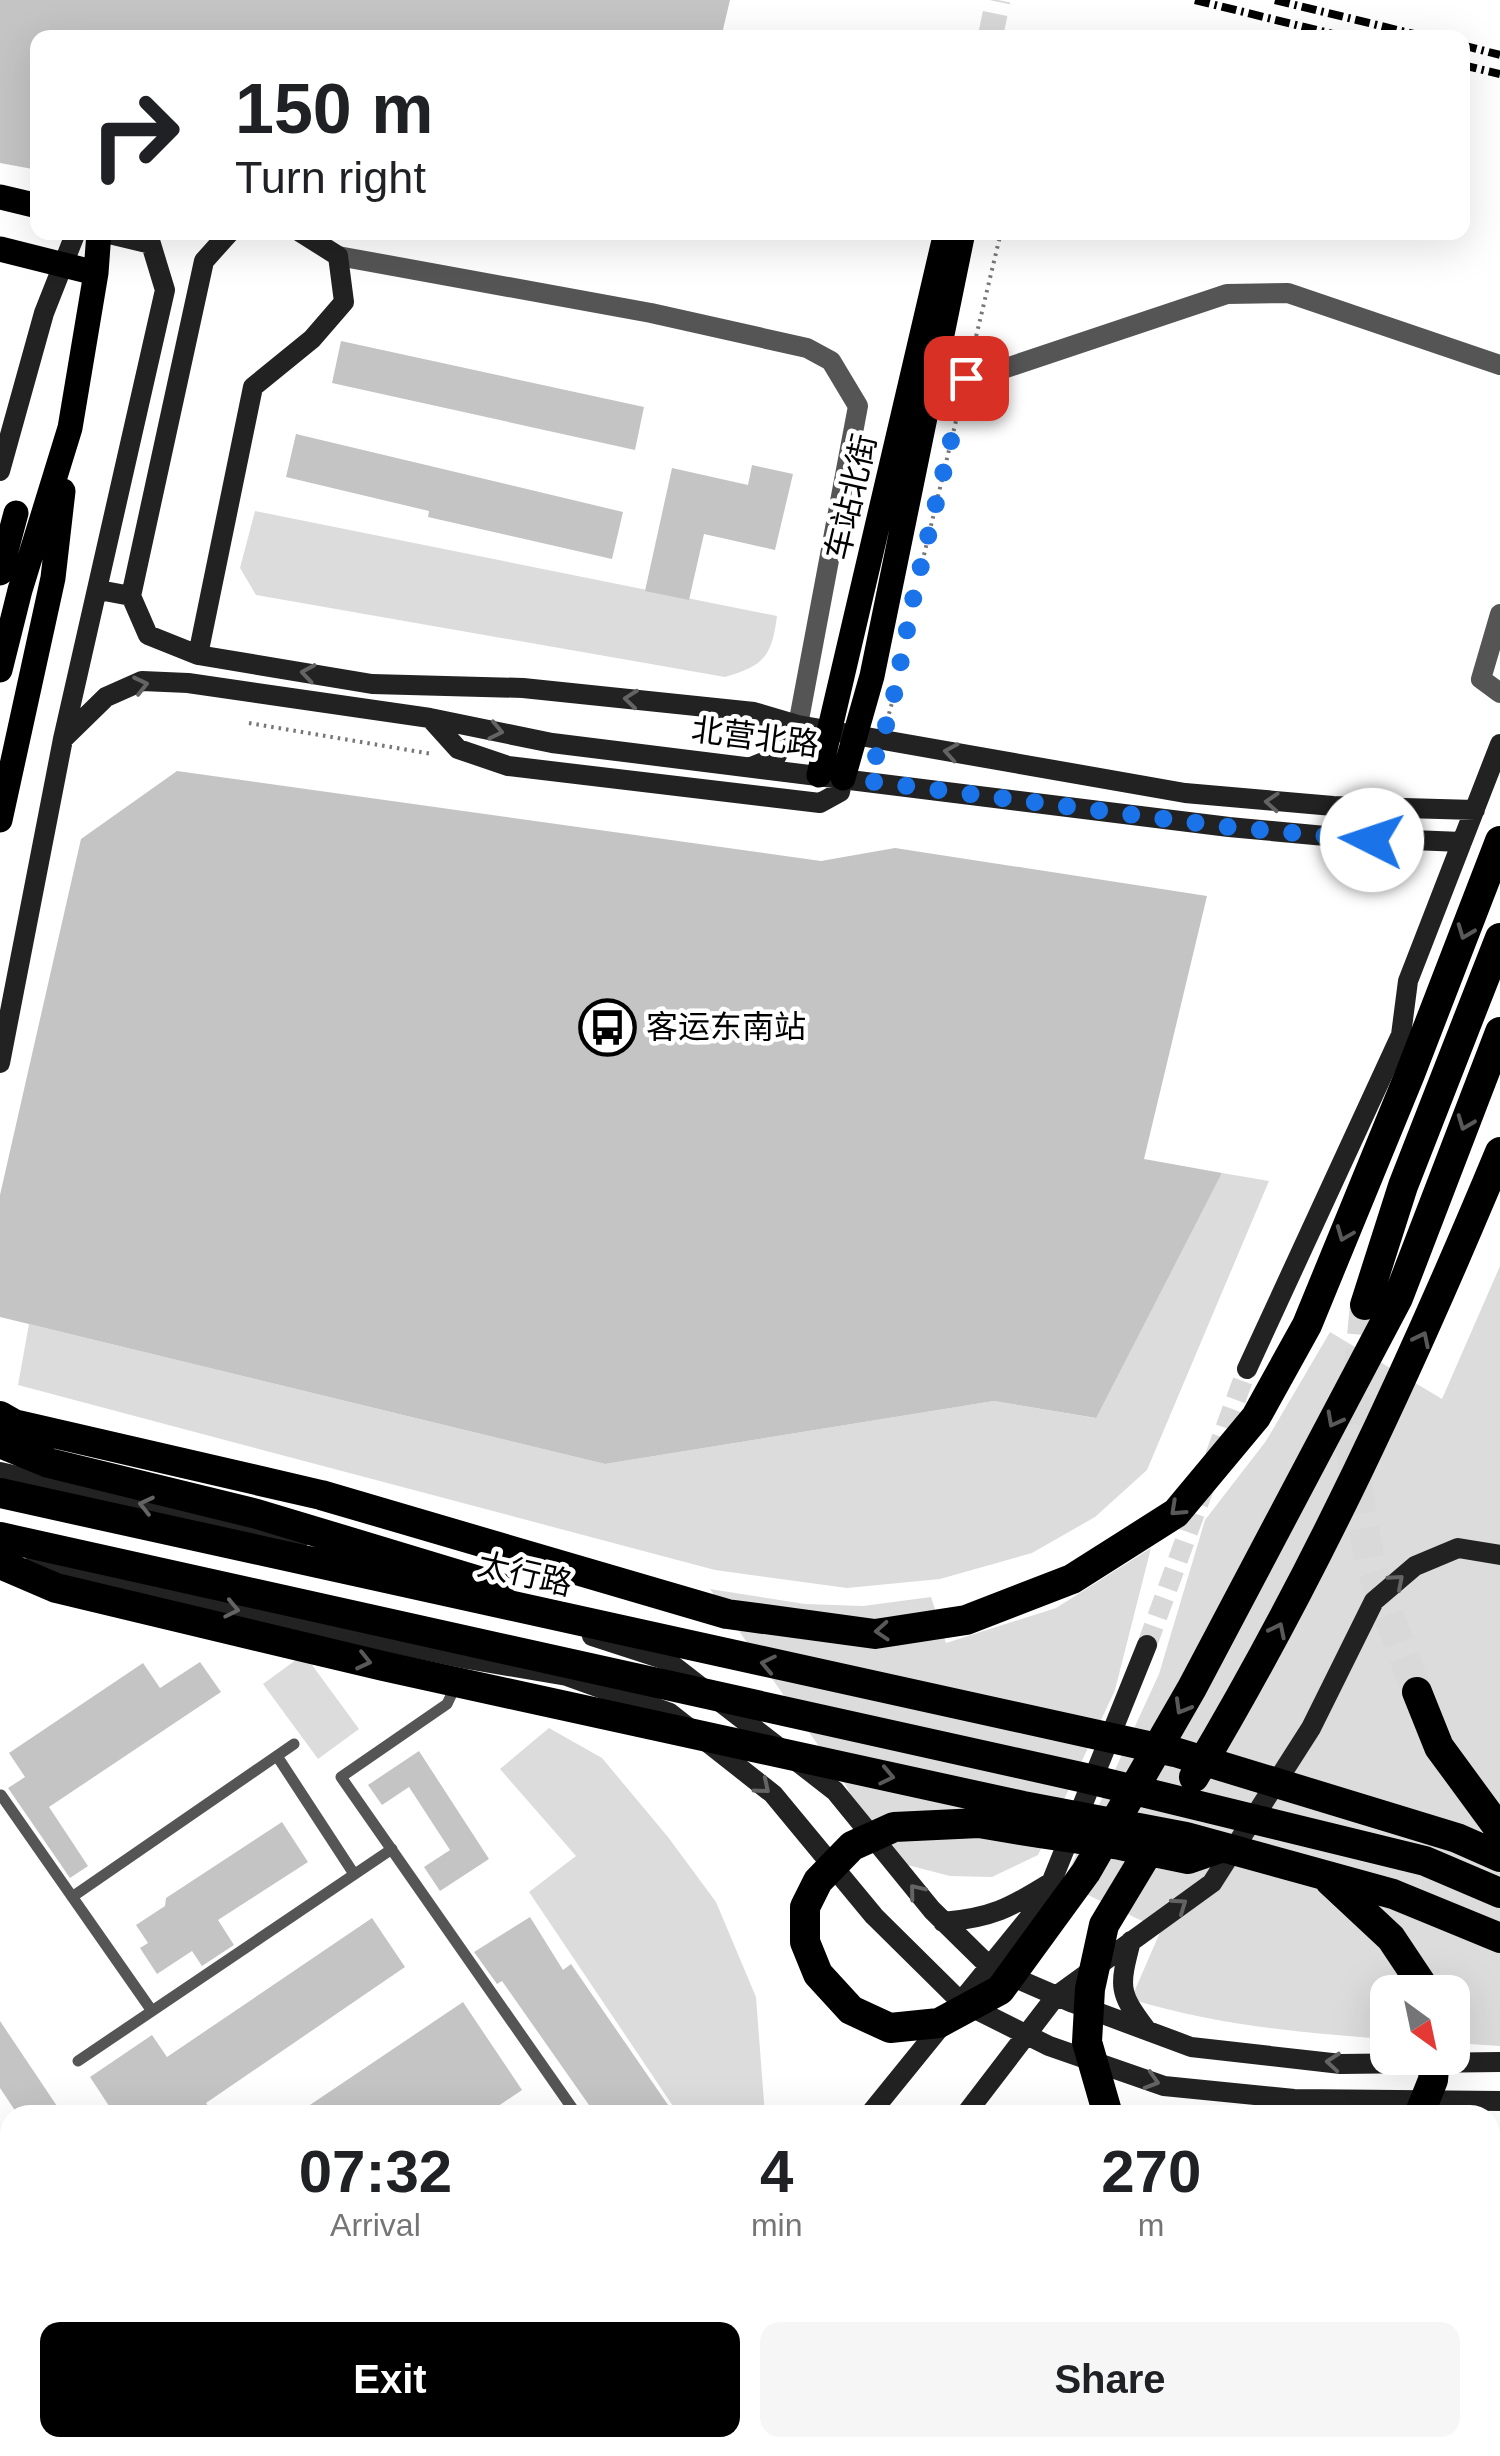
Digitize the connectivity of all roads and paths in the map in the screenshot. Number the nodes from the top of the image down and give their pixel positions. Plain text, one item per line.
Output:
1 (0, 196) edge
2 (30, 204) edge
3 (0, 210) edge
4 (30, 216) edge
5 (73, 240) edge
6 (99, 240) edge
7 (134, 240) edge
8 (223, 240) edge
9 (313, 240) edge
10 (945, 240) edge
11 (961, 240) edge
12 (999, 240) edge
13 (0, 250) edge
14 (338, 256) junction
15 (96, 273) junction
16 (1500, 364) edge
17 (990, 373) dead end
18 (70, 428) junction
19 (0, 471) edge
20 (16, 513) dead end
21 (923, 557) dead end
22 (0, 573) edge
23 (99, 590) junction
24 (131, 596) junction
25 (1500, 614) edge
26 (198, 656) junction
27 (0, 670) edge
28 (895, 691) dead end
29 (1500, 693) edge
30 (754, 712) junction
31 (430, 718) junction
32 (250, 722) dead end
33 (798, 725) junction
34 (856, 735) junction
35 (63, 739) junction
36 (1500, 744) edge
37 (439, 755) dead end
38 (749, 768) junction
39 (831, 777) junction
40 (1474, 810) junction
41 (0, 820) edge
42 (1500, 841) edge
43 (1462, 842) junction
44 (1500, 938) edge
45 (1500, 1032) edge
46 (0, 1063) edge
47 (1500, 1152) edge
48 (1365, 1306) tunnel mouth
49 (1247, 1369) tunnel mouth
50 (0, 1416) edge
51 (78, 1439) junction
52 (0, 1444) edge
53 (0, 1472) edge
54 (0, 1493) edge
55 (0, 1538) edge
56 (1500, 1556) edge
57 (0, 1562) edge
58 (648, 1638) junction
59 (1147, 1645) tunnel mouth
60 (467, 1659) junction
61 (1417, 1692) tunnel mouth
62 (294, 1744) dead end
63 (276, 1756) junction
64 (1, 1794) edge
65 (1500, 1830) edge
66 (1223, 1847) junction
67 (392, 1849) junction
68 (1500, 1857) edge
69 (354, 1874) junction
70 (1324, 1875) junction
71 (1052, 1882) junction
72 (1500, 1893) edge
73 (72, 1897) junction
74 (943, 1922) junction
75 (1500, 1938) edge
76 (1131, 1942) junction
77 (990, 1967) junction
78 (1416, 1975) edge
79 (1056, 1996) junction
80 (961, 2002) junction
81 (152, 2011) junction
82 (1148, 2031) junction
83 (1026, 2035) junction
84 (78, 2061) dead end
85 (1500, 2062) edge
86 (1434, 2075) edge
87 (1500, 2101) edge
88 (571, 2105) edge
89 (878, 2105) edge
90 (972, 2105) edge
91 (1105, 2105) edge
92 (1423, 2105) edge

1 - 2 main road
3 - 4 main road
5 - 19 main road
6 - 15 main road
7 - 23 main road
8 - 24 main road
9 - 14 main road
10 - 34 main road, 车站北街
11 - 34 main road
12 - 21 path
13 - 15 main road
14 - 26 main road
14 - 33 street
15 - 18 main road
16 - 17 street
18 - 27 main road
18 - 41 main road
20 - 22 main road
23 - 24 main road
23 - 35 main road
24 - 26 main road, 北营北路
25 - 29 street
30 -> 26 main road, 北营北路
28 - 34 path
30 - 33 main road, 北营北路
30 - 38 main road
35 -> 31 main road, 北营北路
31 -> 38 main road, 北营北路
31 - 39 main road
32 - 37 path
33 - 34 main road, 北营北路
34 - 39 main road, 车站北街
40 -> 34 main road, 北营北路
35 - 46 main road
36 - 40 main road
38 - 39 main road, 北营北路
39 - 43 main road, 北营北路
40 - 43 main road
42 -> 51 highway
43 - 49 main road
44 - 48 highway
45 -> 66 highway
91 -> 47 highway
50 - 51 highway
51 - 52 highway
52 - 58 highway
74 -> 53 main road
54 - 58 highway, 太行路
55 - 72 highway
76 -> 56 main road
57 -> 60 main road
57 -> 66 highway
68 -> 58 highway, 太行路
59 - 71 main road
60 - 67 lane
60 -> 80 main road
61 - 65 highway
62 - 63 lane
63 - 69 lane
63 - 73 lane
64 - 73 lane
66 - 70 highway
67 - 69 lane
67 - 88 lane
69 - 81 lane
70 - 75 highway
70 - 78 highway
71 - 74 main road
71 - 77 main road
73 - 81 lane
74 - 77 main road
76 - 79 main road
76 - 82 main road
77 - 79 main road
77 - 80 main road
79 - 82 main road
79 - 83 main road
80 - 83 main road
80 - 89 main road
81 - 84 lane
85 -> 82 main road
83 -> 87 main road
83 - 90 main road
86 - 92 highway

